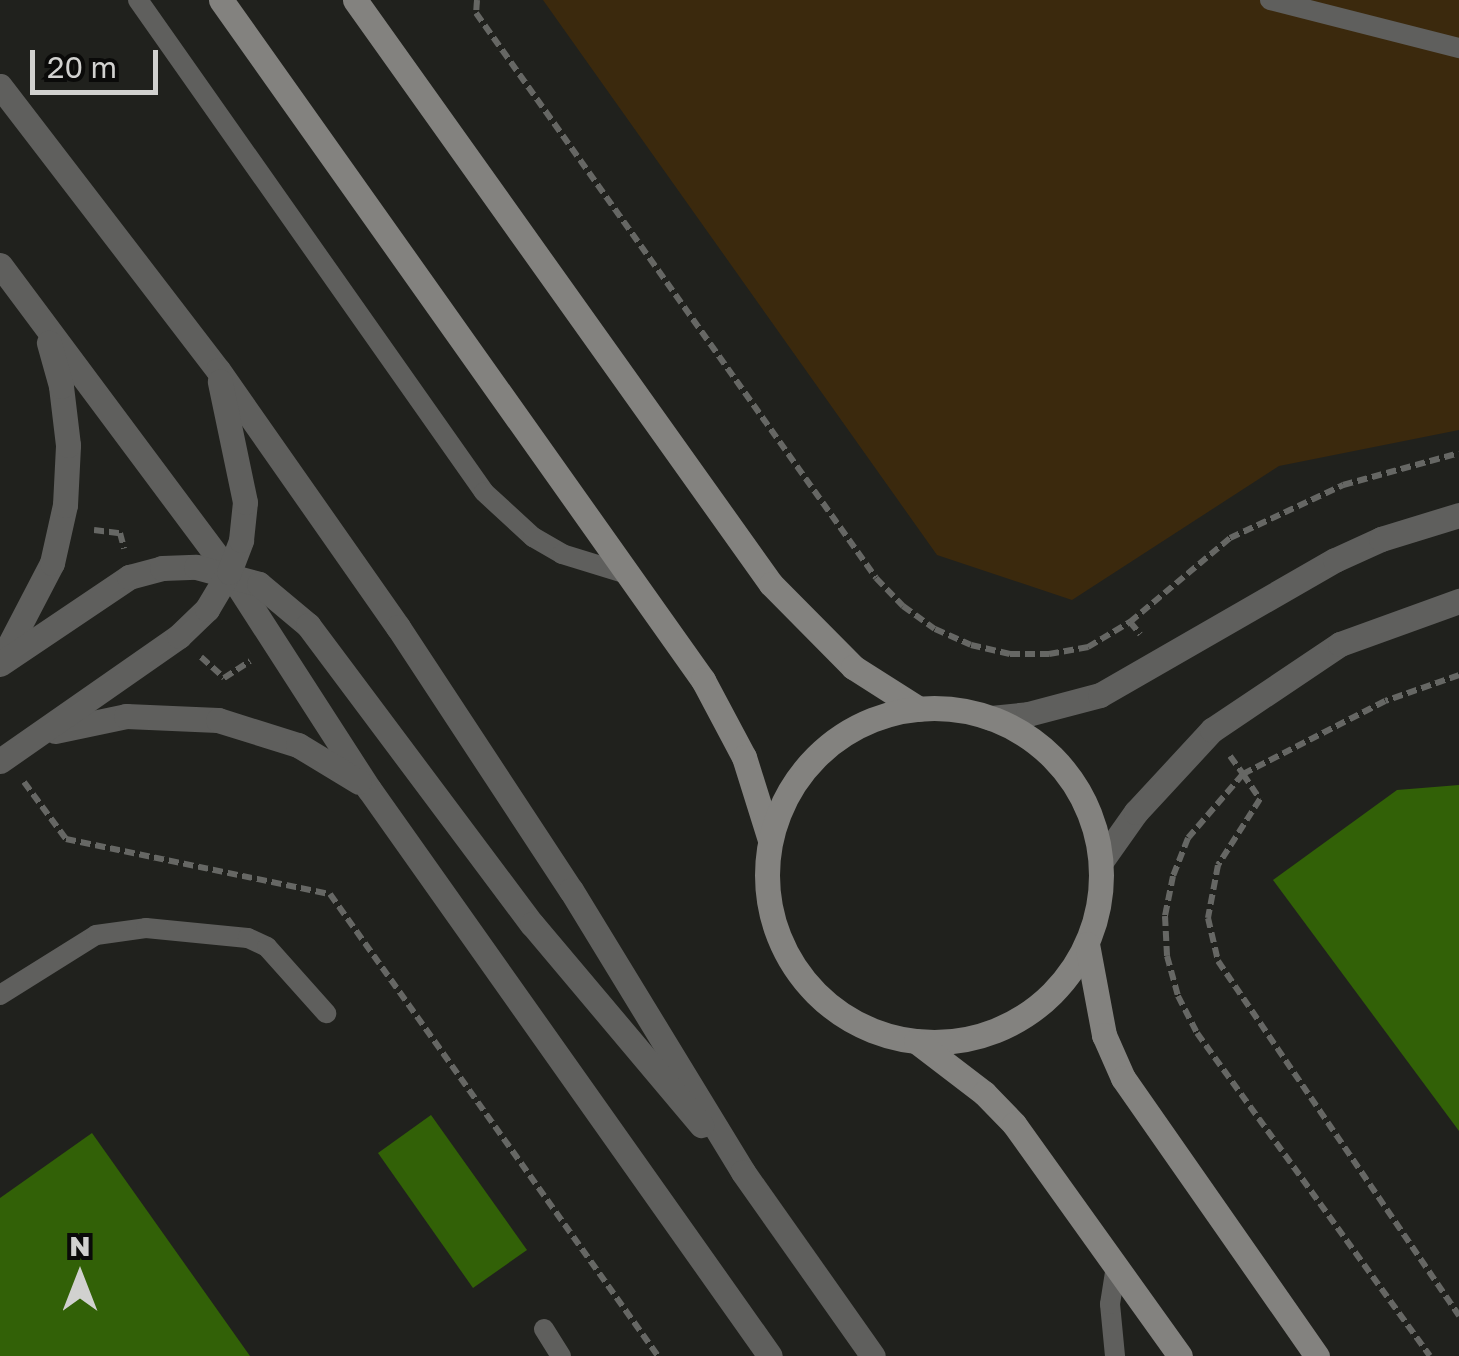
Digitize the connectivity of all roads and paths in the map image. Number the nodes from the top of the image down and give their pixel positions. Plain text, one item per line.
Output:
1 (138, 0) edge
2 (222, 0) edge
3 (355, 0) edge
4 (476, 0) edge
5 (1270, 0) edge
6 (1459, 48) edge
7 (0, 86) edge
8 (0, 266) edge
9 (44, 329) junction
10 (218, 370) junction
11 (1459, 453) edge
12 (1459, 515) edge
13 (229, 572) junction
14 (628, 574) junction
15 (1459, 601) edge
16 (1130, 622) junction
17 (0, 663) edge
18 (1161, 663) junction
19 (1459, 676) edge
20 (920, 708) junction
21 (991, 718) junction
22 (1212, 730) junction
23 (36, 736) junction
24 (0, 761) edge
25 (1243, 774) junction
26 (370, 789) junction
27 (770, 840) junction
28 (1102, 860) junction
29 (1087, 944) junction
30 (0, 995) edge
31 (326, 1013) dead end
32 (916, 1041) junction
33 (742, 1172) junction
34 (1116, 1266) junction
35 (1459, 1316) edge
36 (544, 1329) dead end
37 (561, 1356) edge
38 (770, 1356) edge
39 (872, 1356) edge
40 (1116, 1356) edge
41 (1180, 1356) edge
42 (1317, 1356) edge
43 (1430, 1356) edge

1 - 14 lane
2 - 14 street
3 - 20 street
4 - 16 path
5 - 6 lane
7 - 10 street
8 - 9 street
9 - 13 street
9 - 17 street
10 - 13 street
10 - 33 street
11 - 16 path
12 - 18 street
13 - 17 street
13 - 23 street
13 - 26 street
13 - 33 street
14 - 27 street
15 - 22 street
16 - 18 path
18 - 21 street
19 - 25 path
20 - 21 street
20 - 27 street
21 - 28 street
22 - 25 path
22 - 28 street
23 - 24 street
23 - 26 street
25 - 35 path
25 - 43 path
26 - 38 street
27 - 32 street
28 - 29 street
29 - 32 street
29 - 42 street
30 - 31 lane
32 - 34 street
33 - 39 street
34 - 40 lane
34 - 41 street
36 - 37 lane

